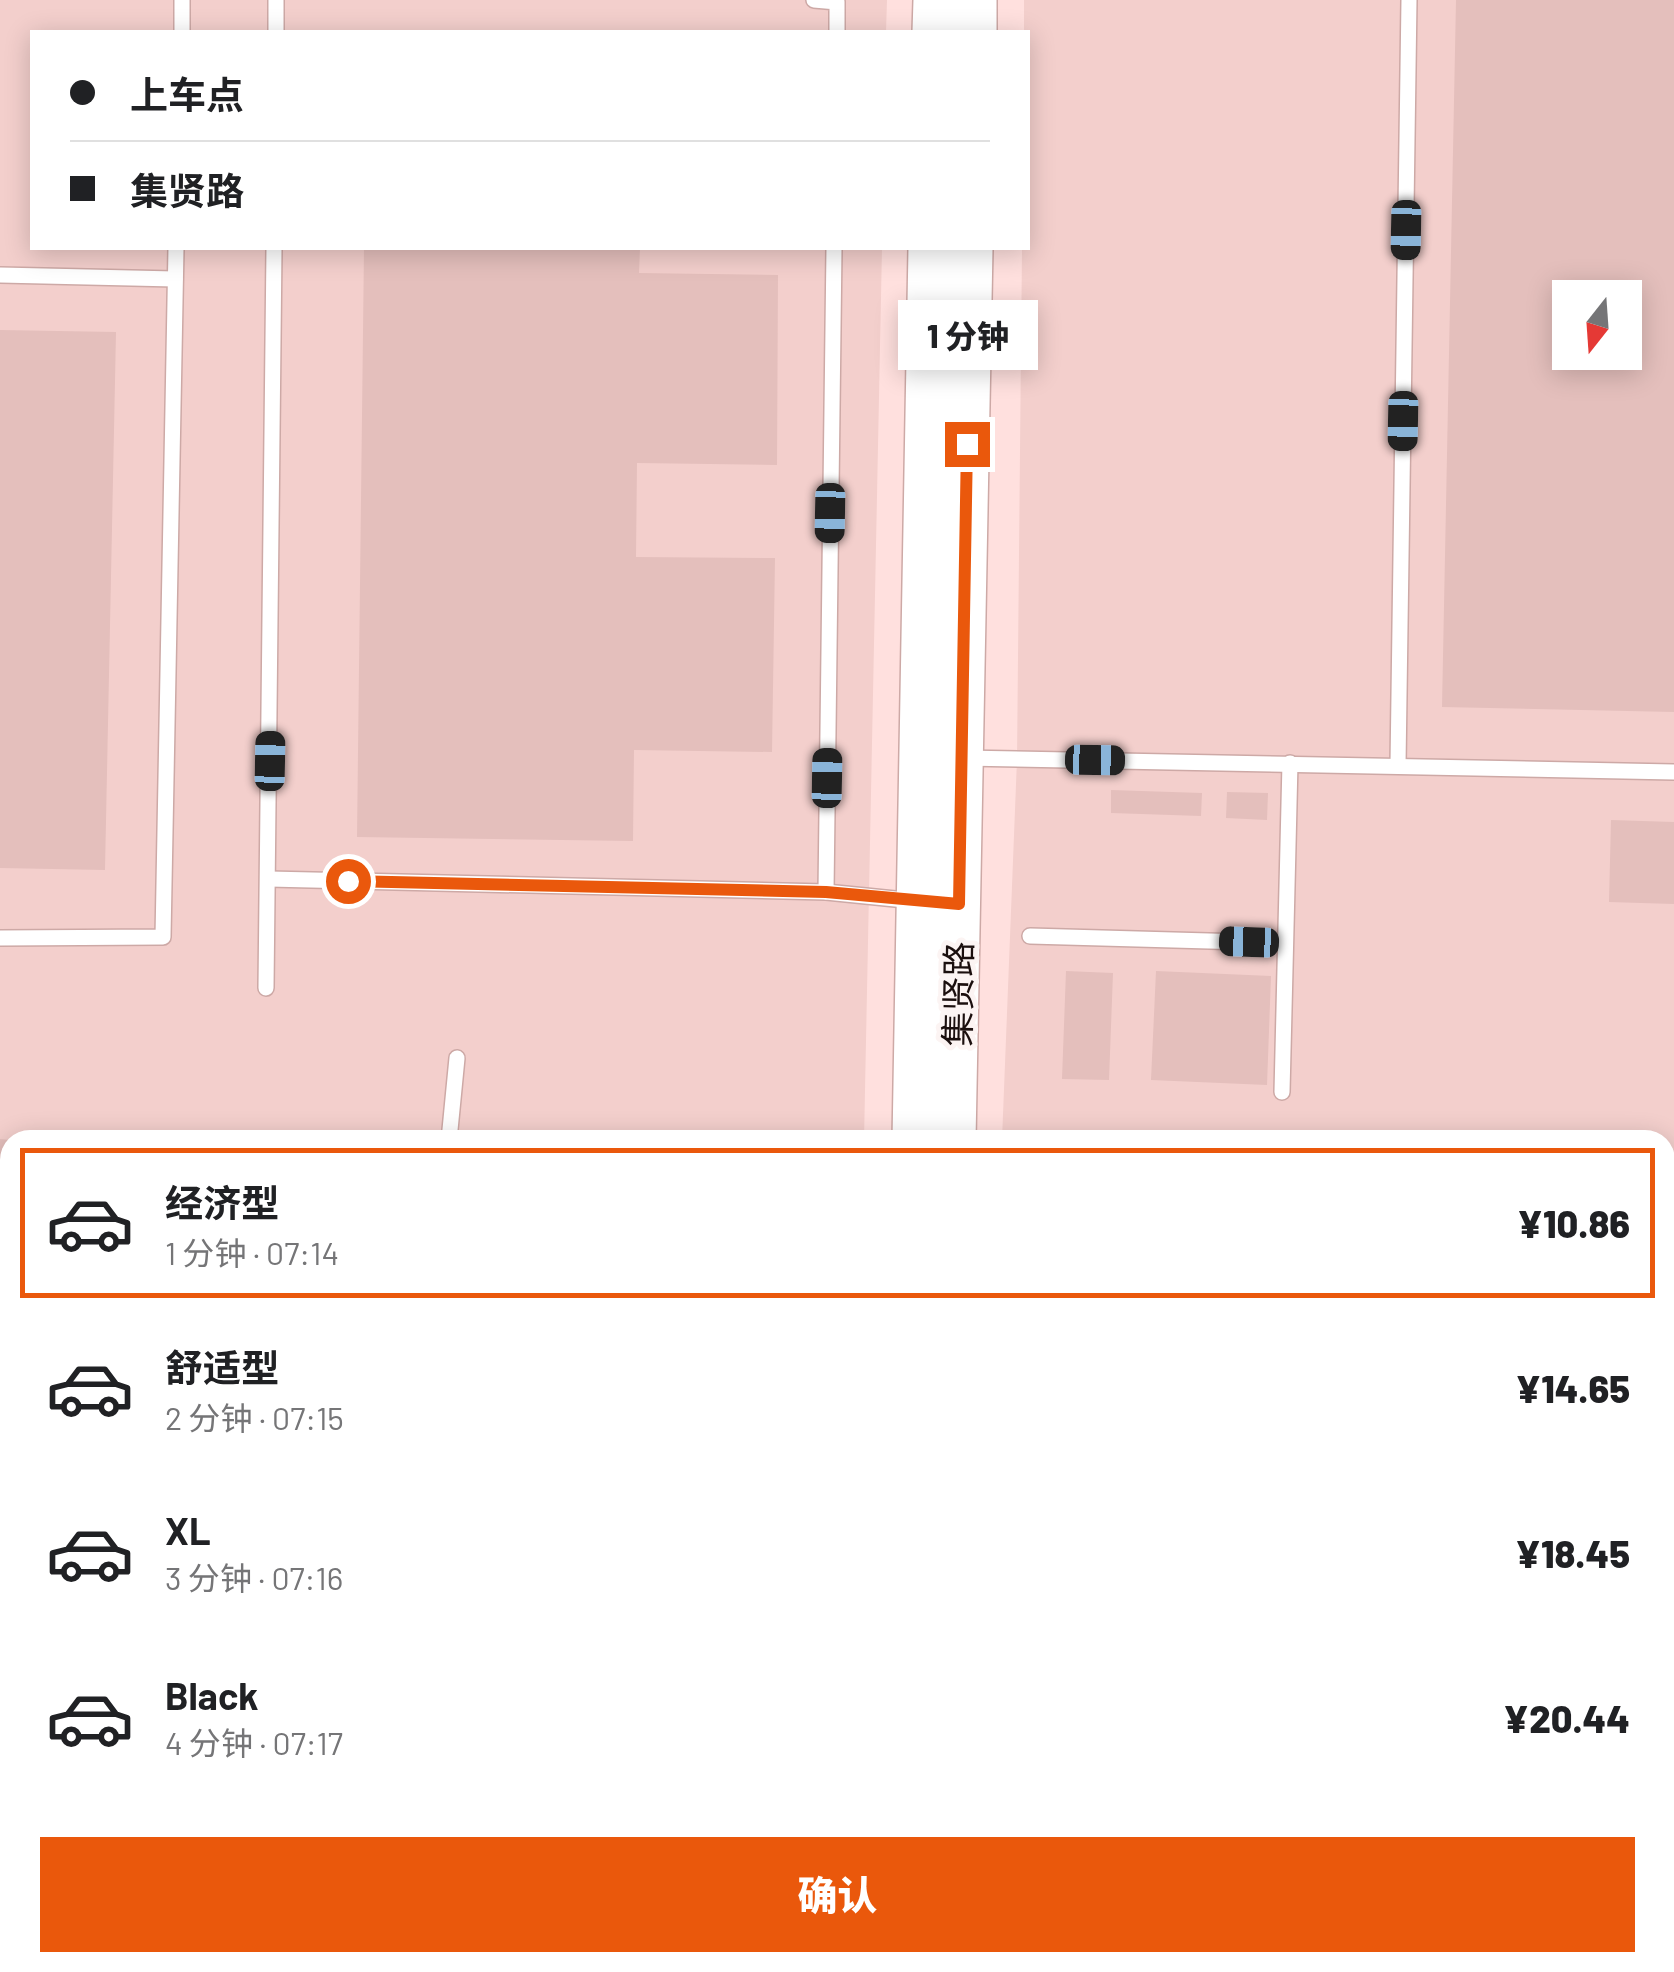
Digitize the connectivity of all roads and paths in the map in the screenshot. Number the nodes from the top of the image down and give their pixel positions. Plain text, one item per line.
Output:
1 (182, 0) edge
2 (276, 0) edge
3 (814, 0) edge
4 (936, 0) edge
5 (974, 0) edge
6 (1409, 0) edge
7 (182, 30) edge
8 (276, 30) edge
9 (837, 30) edge
10 (935, 30) edge
11 (974, 30) edge
12 (176, 250) edge
13 (274, 250) edge
14 (834, 250) edge
15 (931, 250) edge
16 (970, 250) edge
17 (0, 275) edge
18 (175, 279) junction
19 (962, 758) junction
20 (1290, 763) junction
21 (1398, 765) junction
22 (1674, 772) edge
23 (268, 879) junction
24 (826, 892) junction
25 (939, 903) junction
26 (1030, 936) dead end
27 (0, 938) edge
28 (1285, 942) junction
29 (266, 988) dead end
30 (457, 1058) dead end
31 (1282, 1092) dead end
32 (451, 1130) edge
33 (916, 1130) edge
34 (952, 1130) edge

1 - 7 lane
2 - 8 lane
3 - 9 lane
4 - 10 street
5 - 11 street
6 - 21 lane
12 - 18 lane
13 - 23 lane
14 - 24 lane
15 - 25 street, 集贤路
16 - 19 street, 集贤路
17 - 18 lane
18 - 27 lane
19 - 20 lane
19 - 25 street, 集贤路
20 - 21 lane
20 - 28 lane
21 - 22 lane
23 - 24 lane
23 - 29 lane
24 - 25 lane
25 - 33 street, 集贤路
25 - 34 street, 集贤路
26 - 28 lane
28 - 31 lane
30 - 32 lane

